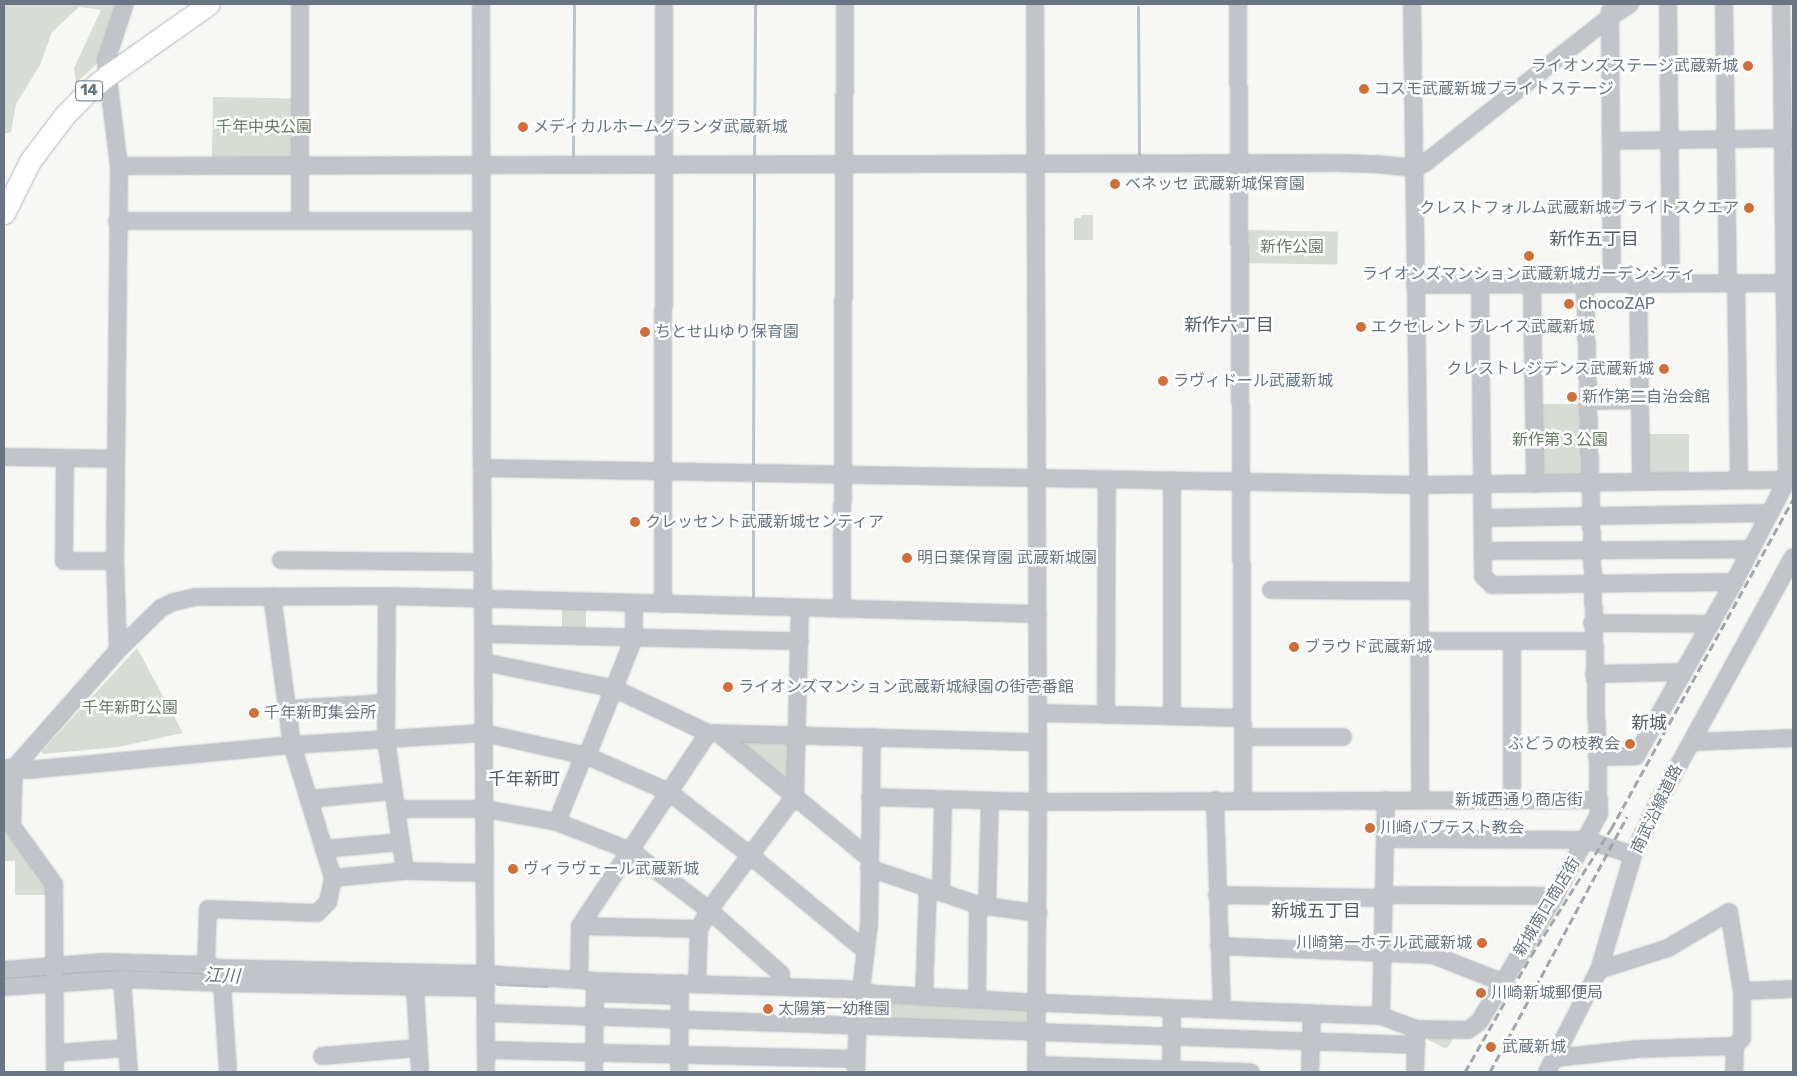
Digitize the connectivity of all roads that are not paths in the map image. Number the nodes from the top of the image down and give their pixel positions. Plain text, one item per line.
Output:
1 (125, 4) edge
2 (209, 4) edge
3 (300, 4) edge
4 (481, 4) edge
5 (664, 4) edge
6 (845, 4) edge
7 (1035, 4) edge
8 (1238, 4) edge
9 (1412, 4) edge
10 (1630, 4) edge
11 (1668, 4) edge
12 (1724, 4) edge
13 (1782, 4) edge
14 (1610, 11) edge
15 (108, 75) junction
16 (1788, 139) edge
17 (1669, 140) junction
18 (1726, 140) junction
19 (1611, 141) junction
20 (846, 165) junction
21 (1036, 165) junction
22 (1239, 165) junction
23 (119, 166) junction
24 (300, 166) junction
25 (664, 166) junction
26 (481, 167) junction
27 (1415, 168) junction
28 (4, 213) edge
29 (117, 221) junction
30 (300, 221) junction
31 (481, 221) junction
32 (1732, 283) junction
33 (1784, 283) junction
34 (1585, 284) junction
35 (1612, 284) junction
36 (1638, 284) junction
37 (1671, 284) junction
38 (1415, 285) junction
39 (1480, 285) junction
40 (1532, 285) junction
41 (1640, 400) junction
42 (1587, 401) junction
43 (1790, 442) edge
44 (4, 457) edge
45 (65, 458) junction
46 (116, 458) junction
47 (482, 468) junction
48 (663, 472) junction
49 (844, 475) junction
50 (1037, 478) junction
51 (1107, 479) junction
52 (1172, 480) junction
53 (1739, 480) junction
54 (1787, 480) junction
55 (1241, 482) junction
56 (1641, 482) junction
57 (1483, 484) junction
58 (1535, 484) junction
59 (1589, 484) junction
60 (1419, 485) junction
61 (1770, 513) junction
62 (1589, 517) junction
63 (1483, 518) junction
64 (1750, 549) junction
65 (1590, 550) junction
66 (1483, 551) junction
67 (281, 560) dead end
68 (115, 561) junction
69 (483, 562) junction
70 (1792, 566) edge
71 (1734, 582) junction
72 (1592, 583) junction
73 (1271, 590) dead end
74 (1419, 591) junction
75 (272, 596) junction
76 (387, 596) junction
77 (484, 599) junction
78 (634, 604) junction
79 (663, 604) junction
80 (800, 608) junction
81 (842, 609) junction
82 (1038, 614) junction
83 (1592, 623) junction
84 (1711, 624) junction
85 (484, 634) junction
86 (634, 638) junction
87 (1419, 641) junction
88 (1593, 641) junction
89 (800, 642) junction
90 (1512, 642) junction
91 (118, 650) junction
92 (484, 662) junction
93 (1684, 672) junction
94 (1594, 674) junction
95 (615, 690) junction
96 (386, 703) junction
97 (287, 709) junction
98 (1038, 714) junction
99 (1106, 715) junction
100 (1172, 716) junction
101 (1242, 718) junction
102 (484, 733) junction
103 (713, 734) junction
104 (798, 736) junction
105 (872, 737) junction
106 (1243, 737) junction
107 (1342, 737) dead end
108 (1793, 738) edge
109 (386, 739) junction
110 (1038, 742) junction
111 (1692, 742) junction
112 (292, 745) junction
113 (585, 756) junction
114 (1597, 757) junction
115 (9, 768) edge
116 (393, 791) junction
117 (670, 792) junction
118 (795, 796) junction
119 (870, 797) junction
120 (309, 799) junction
121 (1215, 800) junction
122 (1243, 800) junction
123 (1386, 800) junction
124 (1420, 800) junction
125 (1512, 800) junction
126 (1599, 800) junction
127 (943, 801) junction
128 (990, 802) junction
129 (1038, 802) junction
130 (396, 809) junction
131 (484, 809) junction
132 (557, 822) junction
133 (1588, 836) junction
134 (1385, 838) junction
135 (400, 842) junction
136 (324, 849) junction
137 (631, 851) junction
138 (1633, 854) junction
139 (751, 856) junction
140 (869, 864) junction
141 (405, 871) junction
142 (485, 873) junction
143 (333, 878) junction
144 (934, 890) junction
145 (1216, 895) junction
146 (1383, 896) junction
147 (1555, 896) junction
148 (983, 906) junction
149 (709, 910) junction
150 (1038, 913) junction
151 (580, 926) junction
152 (699, 929) junction
153 (1219, 946) junction
154 (866, 951) junction
155 (1382, 953) junction
156 (4, 970) edge
157 (1599, 970) junction
158 (54, 975) junction
159 (215, 975) junction
160 (122, 979) junction
161 (486, 981) junction
162 (1502, 982) junction
163 (697, 983) junction
164 (590, 985) junction
165 (4, 987) edge
166 (780, 987) junction
167 (415, 988) junction
168 (680, 989) junction
169 (1793, 989) edge
170 (1742, 990) junction
171 (862, 991) junction
172 (924, 996) junction
173 (977, 998) junction
174 (1037, 1002) junction
175 (1172, 1008) junction
176 (1222, 1009) junction
177 (488, 1013) junction
178 (1312, 1013) junction
179 (1381, 1016) junction
180 (594, 1018) junction
181 (680, 1020) junction
182 (857, 1027) junction
183 (1416, 1029) junction
184 (1037, 1031) junction
185 (1172, 1036) junction
186 (1311, 1043) junction
187 (1416, 1046) junction
188 (1735, 1046) junction
189 (128, 1048) junction
190 (418, 1048) junction
191 (487, 1050) junction
192 (55, 1053) junction
193 (594, 1054) junction
194 (679, 1055) junction
195 (322, 1056) dead end
196 (1551, 1065) edge
197 (856, 1066) edge
198 (1036, 1069) edge
199 (1171, 1071) edge
200 (55, 1072) edge
201 (129, 1072) edge
202 (228, 1072) edge
203 (420, 1072) edge
204 (486, 1072) edge
205 (594, 1072) edge
206 (679, 1072) edge
207 (1251, 1072) edge
208 (1310, 1072) edge
209 (1415, 1072) edge
210 (1734, 1072) edge

1 - 15 street
2 - 15 main road, 14
3 - 24 street
4 - 26 street
5 - 25 street
6 - 20 street
7 - 21 street
8 - 22 street
9 - 27 street
10 - 14 street
11 - 17 street
12 - 18 street
13 - 16 street
14 - 19 street
14 - 27 street
15 - 23 street
15 - 28 main road, 14
16 - 18 street
16 - 33 street
17 - 18 street
17 - 19 street
17 - 37 street
18 - 32 street
19 - 35 street
20 - 21 street
20 - 25 street
20 - 49 street
21 - 22 street
21 - 50 street
22 - 27 street
22 - 55 street
23 - 24 street
23 - 29 street
24 - 26 street
24 - 30 street
25 - 26 street
25 - 48 street
26 - 31 street
27 - 38 street
29 - 30 street
29 - 46 street
30 - 31 street
31 - 47 street
32 - 33 street
32 - 37 street
32 - 53 street
33 - 43 street
34 - 35 street
34 - 40 street
34 - 42 street, 新城西通り商店街
35 - 36 street
36 - 37 street
36 - 41 street
38 - 39 street
38 - 60 street
39 - 40 street
39 - 57 street
40 - 58 street
41 - 42 street
41 - 56 street
42 - 59 street, 新城西通り商店街
43 - 54 street
44 - 45 street
45 - 46 street
45 - 68 street
46 - 68 street
47 - 48 street
47 - 69 street
48 - 49 street
48 - 79 street
49 - 50 street
49 - 81 street
50 - 51 street
50 - 82 street
51 - 52 street
51 - 99 street
52 - 55 street
52 - 100 street
53 - 54 street
53 - 56 street
54 - 61 street
55 - 60 street
55 - 101 street
56 - 59 street
57 - 58 street
57 - 60 street
57 - 63 street
58 - 59 street
59 - 62 street, 新城西通り商店街
60 - 74 street
61 - 62 street
61 - 64 street
62 - 63 street
62 - 65 street, 新城西通り商店街
63 - 66 street
64 - 65 street
64 - 71 street
65 - 66 street
65 - 72 street, 新城西通り商店街
66 - 72 street
67 - 69 street
68 - 91 street
69 - 77 street
70 - 111 street, 南武沿線道路
71 - 72 street
71 - 84 street
72 - 83 street, 新城西通り商店街
73 - 74 street
74 - 87 street
75 - 76 street
75 - 91 street
75 - 97 street
76 - 77 street
76 - 96 street
77 - 78 street
77 - 85 street
78 - 79 street
78 - 86 street
79 - 80 street
80 - 81 street
80 - 89 street
81 - 82 street
82 - 98 street
83 - 84 street
83 - 88 street, 新城西通り商店街
84 - 93 street
85 - 86 street
85 - 92 street
86 - 89 street
86 - 95 street
87 - 90 street
87 - 124 street
88 - 90 street
88 - 94 street, 新城西通り商店街
89 - 104 street
90 - 125 street
91 - 115 street
92 - 95 street
92 - 102 street
93 - 94 street
93 - 114 street
94 - 114 street, 新城西通り商店街
95 - 103 street
95 - 113 street
96 - 97 street
96 - 109 street
97 - 112 street
98 - 99 street
98 - 110 street
99 - 100 street
100 - 101 street
101 - 106 street
102 - 109 street
102 - 113 street
102 - 131 street
103 - 104 street
103 - 117 street
103 - 118 street
104 - 105 street
104 - 118 street
105 - 110 street
105 - 119 street
106 - 107 street
106 - 122 street
108 - 111 street
109 - 112 street
109 - 116 street
110 - 129 street
111 - 138 street, 南武沿線道路
112 - 115 street
112 - 120 street
113 - 117 street
113 - 132 street
114 - 126 street, 新城西通り商店街
115 - 158 street
116 - 120 street
116 - 130 street
117 - 137 street
117 - 139 street
118 - 139 street
118 - 140 street
119 - 127 street, 新城西通り商店街
119 - 140 street
120 - 136 street
121 - 122 street, 新城西通り商店街
121 - 129 street, 新城西通り商店街
121 - 145 street
122 - 123 street, 新城西通り商店街
123 - 124 street, 新城西通り商店街
123 - 134 street
124 - 125 street, 新城西通り商店街
125 - 126 street, 新城西通り商店街
126 - 133 street, 新城南口商店街
127 - 128 street, 新城西通り商店街
127 - 144 street
128 - 129 street, 新城西通り商店街
128 - 148 street
129 - 150 street
130 - 131 street
130 - 135 street
131 - 132 street
131 - 142 street
132 - 137 street
133 - 134 street
133 - 138 street
133 - 147 street, 新城南口商店街
134 - 146 street
135 - 136 street
135 - 141 street
136 - 143 street
137 - 149 street
137 - 151 street
138 - 157 street, 南武沿線道路
139 - 149 street
139 - 154 street
140 - 144 street
140 - 154 street
141 - 142 street
141 - 143 street
142 - 161 street
143 - 159 street
144 - 148 street
144 - 172 street
145 - 146 street
145 - 153 street
146 - 147 street
146 - 155 street
147 - 162 street, 新城南口商店街
148 - 150 street
148 - 173 street
149 - 152 street
149 - 166 street
150 - 174 street
151 - 152 street
151 - 164 street
152 - 163 street
153 - 155 street
153 - 176 street
154 - 171 street
155 - 162 street
155 - 179 street
156 - 158 street
157 - 170 street
157 - 196 street, 南武沿線道路
158 - 159 street
158 - 160 street
158 - 165 street
158 - 192 street
159 - 160 street
159 - 161 street
159 - 167 street
159 - 202 street
160 - 189 street
161 - 164 street, 新城南口商店街
161 - 167 street
161 - 177 street
162 - 183 street, 新城南口商店街
163 - 166 street, 新城南口商店街
163 - 168 street, 新城南口商店街
164 - 168 street, 新城南口商店街
164 - 180 street
166 - 171 street, 新城南口商店街
167 - 190 street
168 - 181 street
169 - 170 street
170 - 188 street
171 - 172 street, 新城南口商店街
171 - 182 street
172 - 173 street, 新城南口商店街
173 - 174 street, 新城南口商店街
174 - 175 street, 新城南口商店街
174 - 184 street
175 - 176 street, 新城南口商店街
175 - 185 street
176 - 178 street, 新城南口商店街
177 - 180 street
177 - 191 street
178 - 179 street, 新城南口商店街
178 - 186 street
179 - 183 street, 新城南口商店街
180 - 181 street
180 - 193 street
181 - 182 street
181 - 194 street
182 - 184 street
182 - 197 street
183 - 187 street
184 - 185 street
184 - 198 street
185 - 186 street
185 - 199 street
186 - 187 street
186 - 208 street
187 - 209 street
188 - 196 street
188 - 210 street
189 - 192 street
189 - 201 street
190 - 195 street
190 - 203 street
191 - 193 street
191 - 204 street
192 - 200 street
193 - 194 street
193 - 205 street
194 - 197 street
194 - 206 street
198 - 199 street
199 - 207 street

